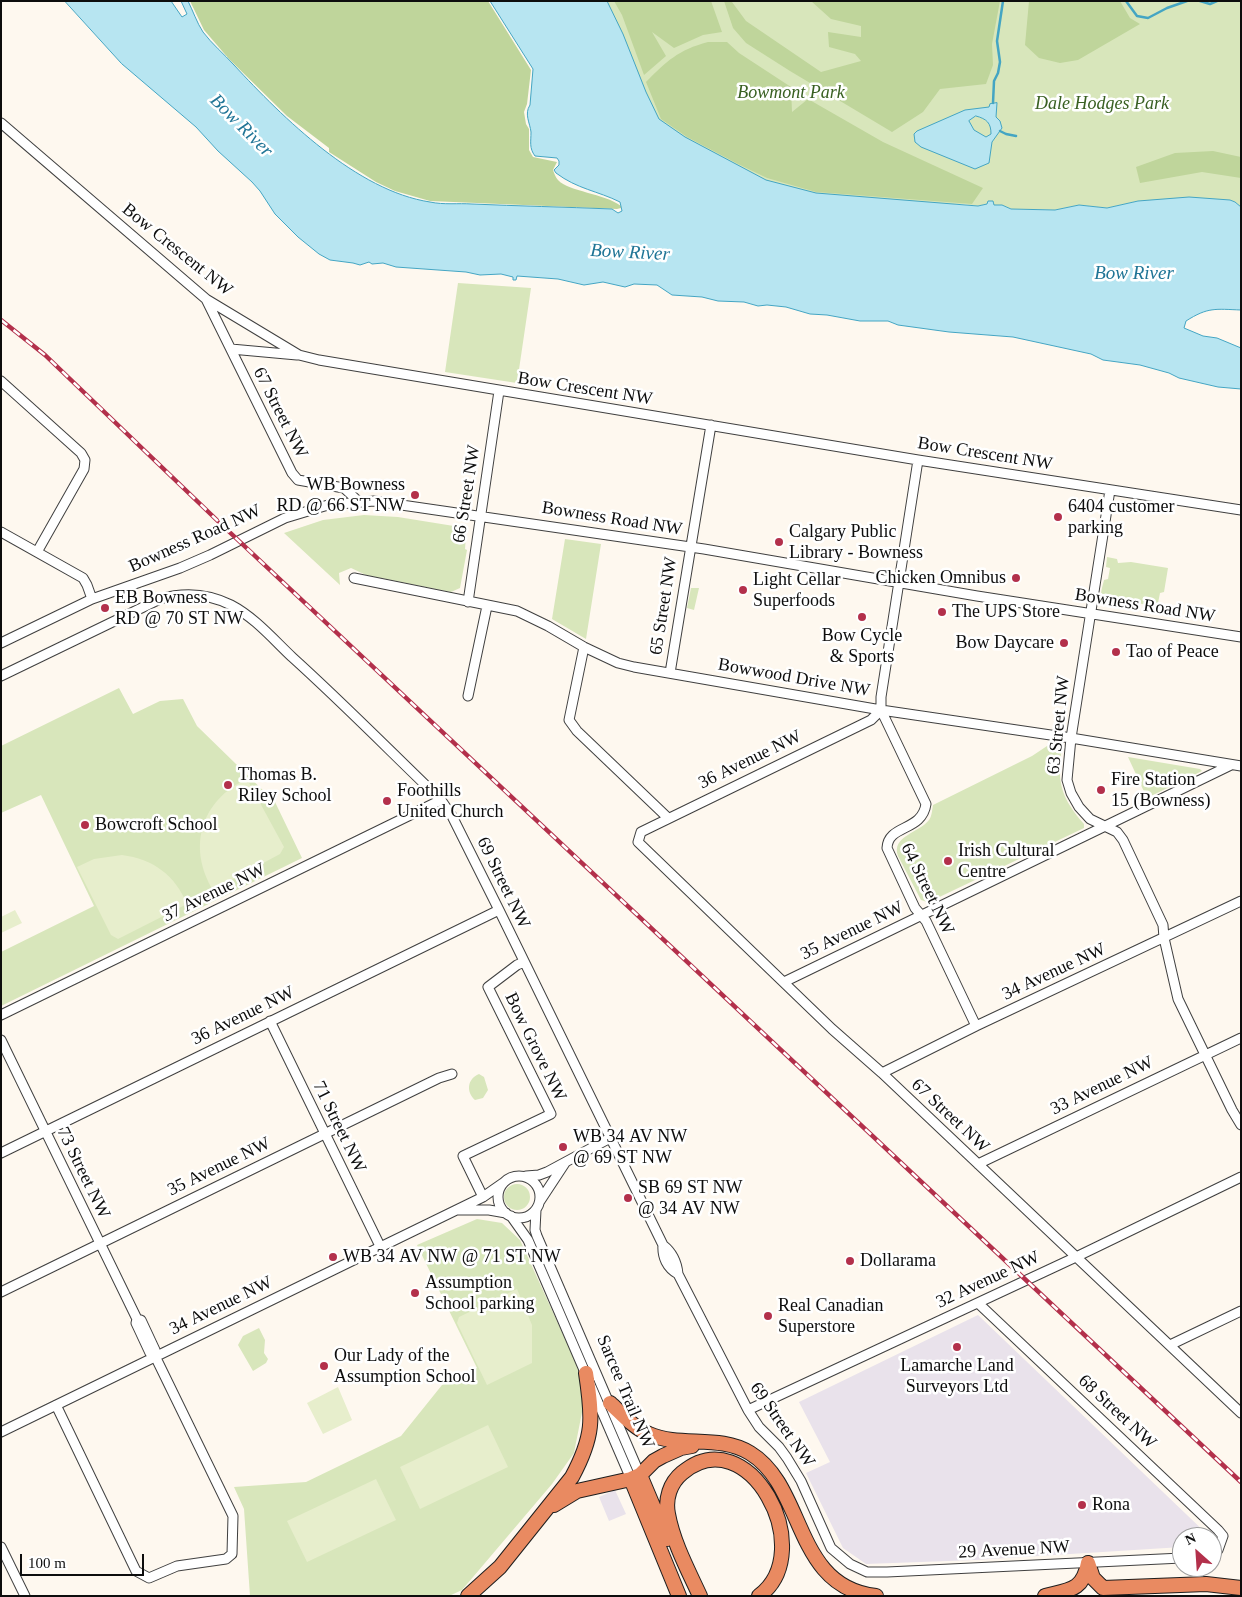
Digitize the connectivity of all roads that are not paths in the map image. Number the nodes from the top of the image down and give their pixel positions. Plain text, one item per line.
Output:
1 (1, 124) edge
2 (206, 299) junction
3 (231, 349) junction
4 (299, 355) junction
5 (1, 381) edge
6 (499, 391) junction
7 (711, 425) junction
8 (918, 460) junction
9 (1110, 490) junction
10 (359, 502) junction
11 (1241, 510) edge
12 (480, 516) junction
13 (1, 532) edge
14 (690, 547) junction
15 (37, 552) junction
16 (354, 578) dead end
17 (899, 583) junction
18 (92, 599) junction
19 (468, 602) junction
20 (487, 606) junction
21 (1090, 614) junction
22 (1241, 638) edge
23 (1, 643) edge
24 (584, 647) junction
25 (670, 674) junction
26 (1, 676) edge
27 (468, 696) dead end
28 (881, 710) junction
29 (1071, 738) junction
30 (1230, 765) junction
31 (1241, 766) edge
32 (441, 800) junction
33 (668, 818) junction
34 (1106, 826) junction
35 (638, 842) joint
36 (1241, 901) edge
37 (499, 910) junction
38 (921, 916) junction
39 (1164, 938) junction
40 (524, 962) junction
41 (784, 982) junction
42 (1, 1015) edge
43 (270, 1021) junction
44 (976, 1026) junction
45 (1241, 1038) edge
46 (1, 1040) edge
47 (1205, 1054) junction
48 (882, 1073) junction
49 (452, 1074) dead end
50 (1241, 1125) edge
51 (45, 1132) junction
52 (325, 1134) junction
53 (612, 1137) junction
54 (1, 1153) edge
55 (565, 1163) junction
56 (978, 1164) junction
57 (520, 1175) junction
58 (1241, 1177) edge
59 (503, 1183) junction
60 (482, 1197) junction
61 (537, 1207) junction
62 (456, 1210) junction
63 (508, 1215) junction
64 (100, 1244) junction
65 (380, 1246) junction
66 (1076, 1257) junction
67 (1, 1292) edge
68 (978, 1303) junction
69 (1241, 1311) edge
70 (1170, 1345) junction
71 (155, 1356) junction
72 (586, 1373) junction
73 (610, 1403) junction
74 (56, 1405) junction
75 (748, 1410) junction
76 (1241, 1412) edge
77 (1, 1432) edge
78 (723, 1443) junction
79 (636, 1477) junction
80 (1215, 1527) edge
81 (521, 1540) junction
82 (1, 1547) edge
83 (1172, 1559) edge
84 (1088, 1563) junction
85 (850, 1564) joint
86 (1241, 1589) edge
87 (688, 1592) edge
88 (25, 1596) edge
89 (468, 1596) edge
90 (758, 1596) edge
91 (876, 1596) edge
92 (1045, 1596) edge
93 (1105, 1596) edge

1 - 2 street, Bow Crescent NW
2 - 3 street, 67 Street NW
2 - 4 street, Bow Crescent NW
3 - 4 street
3 - 10 street, 67 Street NW
4 - 6 street, Bow Crescent NW
5 - 15 street
6 - 7 street, Bow Crescent NW
6 - 12 street, 66 Street NW
7 - 8 street, Bow Crescent NW
7 - 14 street, 65 Street NW
8 - 9 street, Bow Crescent NW
8 - 17 street, 64 Street NW
9 - 11 street, Bow Crescent NW
9 - 21 street, 63 Street NW
10 - 12 street, Bowness Road NW
10 - 18 street, Bowness Road NW
12 - 14 street, Bowness Road NW
12 - 19 street, 66 Street NW
13 - 15 street
14 - 17 street, Bowness Road NW
14 - 25 street, 65 Street NW
15 - 18 street
16 - 19 street, Bowwood Drive NW
17 - 21 street, Bowness Road NW
17 - 28 street, 64 Street NW
18 - 23 street, Bowness Road NW
19 - 20 street, Bowwood Drive NW
20 - 24 street, Bowwood Drive NW
20 - 27 street
21 - 22 street, Bowness Road NW
21 - 29 street, 63 Street NW
24 - 25 street, Bowwood Drive NW
24 - 33 street
25 - 28 street, Bowwood Drive NW
26 - 32 street, 69 Street NW
28 - 29 street, Bowwood Drive NW
28 - 33 street, 36 Avenue NW
28 - 38 street, 64 Street NW
29 - 30 street, Bowwood Drive NW
29 - 34 street, 63 Street NW
30 - 31 street, Bowwood Drive NW
30 - 34 street, 35 Avenue NW
32 - 37 street, 69 Street NW
32 - 42 street, 37 Avenue NW
33 - 35 street, 36 Avenue NW
34 - 38 street, 35 Avenue NW
34 - 39 street, 63 Street NW
35 - 41 street, 67 Street NW
36 - 39 street, 34 Avenue NW
37 - 40 street, 69 Street NW
37 - 43 street, 36 Avenue NW
38 - 41 street, 35 Avenue NW
38 - 44 street, 64 Street NW
39 - 44 street, 34 Avenue NW
39 - 47 street, 63 Street NW
40 - 53 street, 69 Street NW
40 - 60 street, Bow Grove NW
41 - 48 street, 67 Street NW
43 - 51 street, 36 Avenue NW
43 - 52 street, 71 Street NW
44 - 48 street, 34 Avenue NW
45 - 47 street, 33 Avenue NW
46 - 51 street, 73 Street NW
47 - 50 street, 63 Street NW
47 - 56 street, 33 Avenue NW
48 - 56 street, 67 Street NW
49 - 52 street, 35 Avenue NW
51 - 54 street, 36 Avenue NW
51 - 64 street, 73 Street NW
52 - 64 street, 35 Avenue NW
52 - 65 street, 71 Street NW
53 - 55 street
53 - 75 street, 69 Street NW
55 - 57 street
55 - 61 street
56 - 66 street, 67 Street NW
57 - 59 street
57 - 61 street
58 - 66 street, 32 Avenue NW
59 - 60 street, 34 Avenue NW
59 - 63 street
60 - 62 street, 34 Avenue NW
61 - 63 street
61 - 73 street, Sarcee Trail NW
62 - 63 street, 34 Avenue NW
62 - 65 street, 34 Avenue NW
63 - 72 street, Sarcee Trail NW
64 - 67 street, 35 Avenue NW
64 - 71 street, 73 Street NW
65 - 71 street, 34 Avenue NW
66 - 68 street, 32 Avenue NW
66 - 70 street, 67 Street NW
68 - 75 street, 32 Avenue NW
68 - 80 street, 68 Street NW
69 - 70 street
70 - 76 street, 67 Street NW
71 - 74 street, 34 Avenue NW
71 - 74 street, 73 Street NW
72 - 79 street, Sarcee Trail NW
72 - 81 highway
73 - 78 highway
73 - 79 street, Sarcee Trail NW
74 - 77 street, 34 Avenue NW
75 - 85 street, 69 Street NW
78 - 79 highway
78 - 91 highway
79 - 81 highway
79 - 87 highway, Sarcee Trail NW
81 - 89 highway
82 - 88 street
83 - 84 street, 29 Avenue NW
84 - 85 street, 29 Avenue NW
84 - 86 highway
84 - 92 highway
86 - 93 highway
87 - 90 highway

